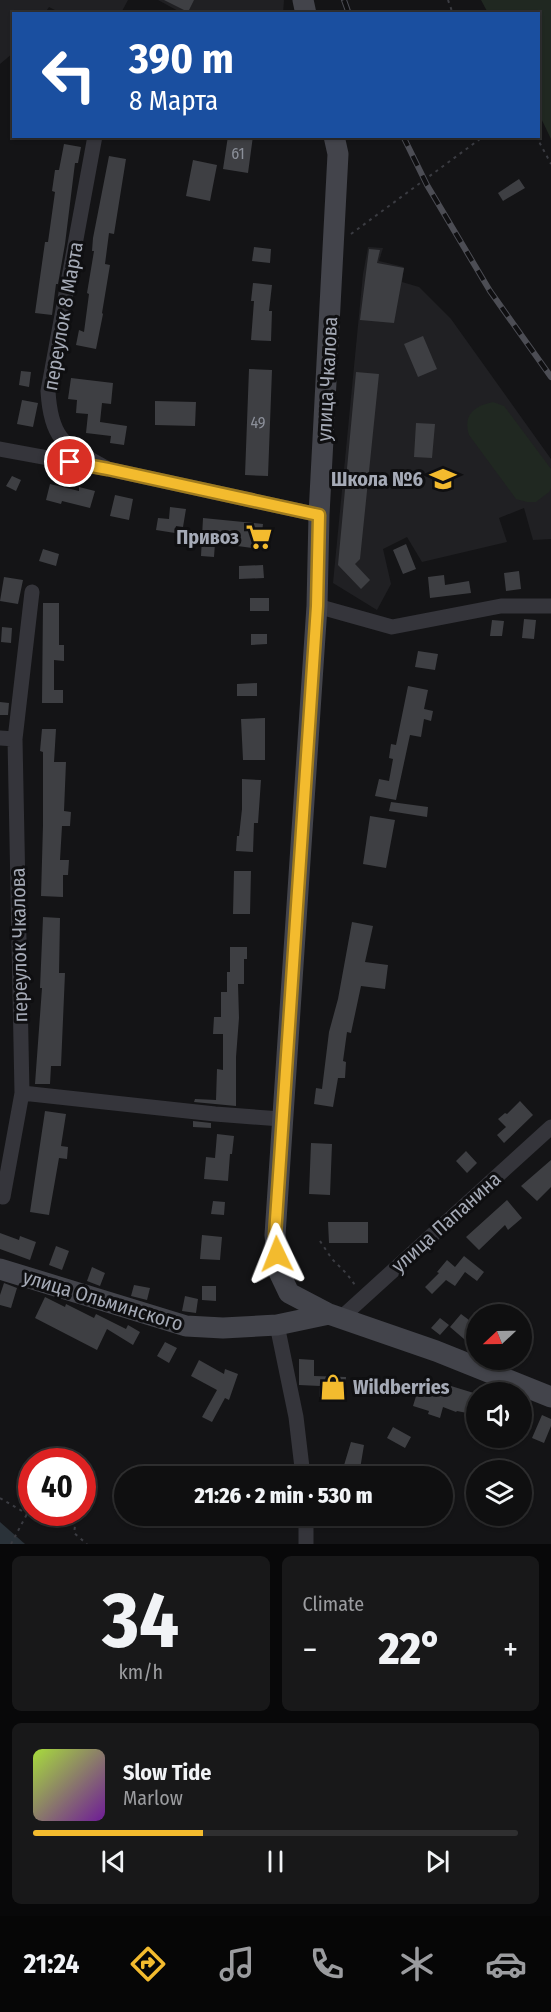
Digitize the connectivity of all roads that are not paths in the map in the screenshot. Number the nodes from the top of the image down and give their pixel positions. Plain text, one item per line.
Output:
1 (95, 138) edge
2 (334, 138) edge
3 (0, 449) edge
4 (108, 469) junction
5 (319, 515) junction
6 (32, 592) dead end
7 (317, 606) junction
8 (551, 606) edge
9 (7, 738) edge
10 (22, 1093) junction
11 (281, 1119) junction
12 (551, 1127) edge
13 (3, 1197) dead end
14 (0, 1269) edge
15 (336, 1316) junction
16 (278, 1325) junction
17 (551, 1397) edge
18 (302, 1466) edge
19 (306, 1526) edge
20 (306, 1544) edge

1 - 4 street, переулок 8 Марта
2 - 5 street, улица Чкалова
3 - 4 street
4 - 5 street
5 - 7 street, улица Чкалова
6 - 9 street, переулок Чкалова
7 - 8 street
7 - 11 street, улица Чкалова
9 - 10 street, переулок Чкалова
10 - 11 street
10 - 13 street, переулок Чкалова
11 - 15 street, улица Чкалова
12 - 15 street, улица Папанина
14 - 16 street, улица Ольминского
15 - 16 street, улица Ольминского
15 - 17 street
16 - 18 street
19 - 20 street

